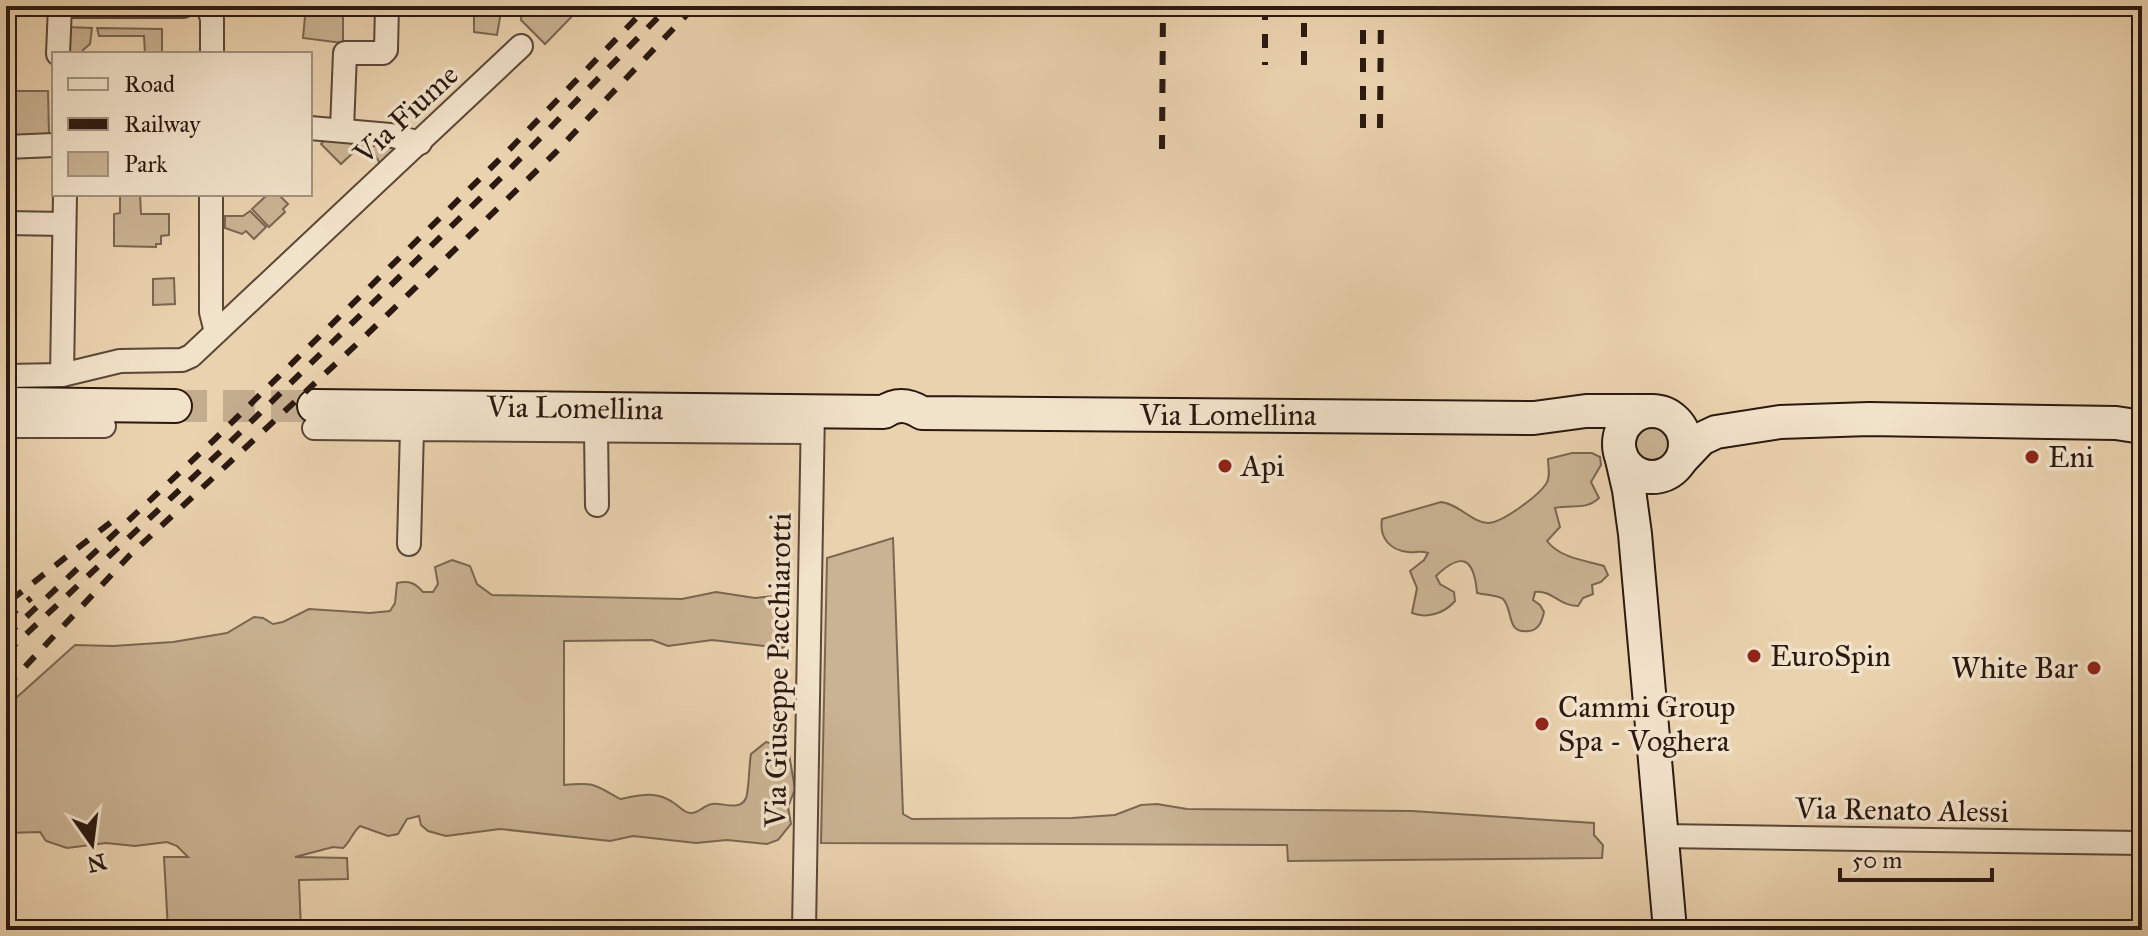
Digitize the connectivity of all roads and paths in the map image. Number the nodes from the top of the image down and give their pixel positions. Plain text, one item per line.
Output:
1 (61, 6) edge
2 (153, 6) edge
3 (183, 6) edge
4 (208, 6) edge
5 (387, 6) edge
6 (521, 46) dead end
7 (58, 52) edge
8 (212, 52) edge
9 (312, 128) edge
10 (342, 129) junction
11 (420, 143) junction
12 (52, 145) edge
13 (6, 147) edge
14 (65, 196) edge
15 (211, 196) edge
16 (6, 223) edge
17 (64, 224) junction
18 (216, 332) junction
19 (62, 375) junction
20 (6, 376) edge
21 (6, 404) edge
22 (175, 406) tunnel mouth
23 (1658, 413) junction
24 (314, 417) joint
25 (1534, 418) junction
26 (1869, 419) junction
27 (812, 421) junction
28 (2133, 423) edge
29 (6, 426) edge
30 (104, 426) dead end
31 (412, 429) junction
32 (596, 430) junction
33 (1620, 452) junction
34 (1674, 467) junction
35 (597, 505) dead end
36 (1635, 534) junction
37 (409, 544) dead end
38 (1661, 836) junction
39 (2142, 843) edge
40 (804, 930) edge
41 (1670, 930) edge

1 - 2 street
1 - 7 street
2 - 3 street
4 - 8 street
5 - 10 street
6 - 11 street, Via Fiume
9 - 10 street
10 - 11 street
11 - 18 street, Via Fiume
12 - 13 street
14 - 17 street
15 - 18 street
16 - 17 street
17 - 19 street
18 - 19 street, Via Fiume
19 - 20 street
21 - 22 main road
23 - 25 main road, Via Lomellina
23 - 26 main road, Via Lomellina
23 - 33 main road
23 - 34 main road
24 - 27 main road, Via Lomellina
24 - 31 street, Via Lomellina
25 - 27 main road, Via Lomellina
25 - 33 main road, Via Lomellina
26 - 28 main road, Via Lomellina
26 - 34 main road, Via Lomellina
27 - 32 street, Via Lomellina
27 - 40 street, Via Giuseppe Pacchiarotti
29 - 30 street
31 - 32 street, Via Lomellina
31 - 37 street
32 - 35 street, Via Lomellina
33 - 34 main road, Via Lomellina
33 - 36 main road
34 - 36 main road
36 - 38 main road
38 - 39 street, Via Renato Alessi
38 - 41 main road

